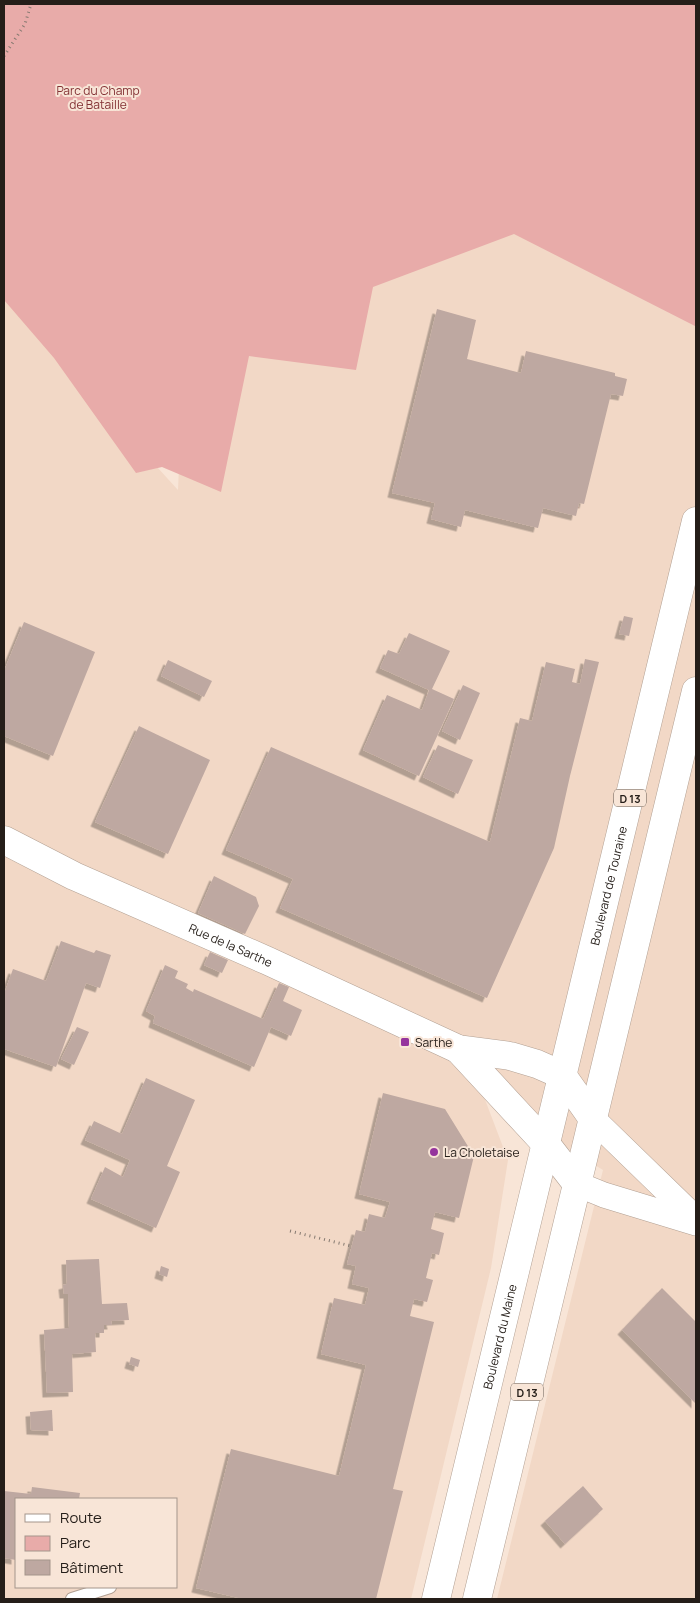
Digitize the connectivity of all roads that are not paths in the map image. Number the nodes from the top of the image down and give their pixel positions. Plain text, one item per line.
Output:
1 (696, 521) edge
2 (696, 691) edge
3 (4, 840) edge
4 (458, 1049) junction
5 (562, 1075) junction
6 (593, 1119) junction
7 (546, 1144) junction
8 (577, 1184) junction
9 (696, 1218) edge
10 (696, 1223) edge
11 (107, 1588) edge
12 (72, 1599) edge
13 (436, 1599) edge
14 (477, 1599) edge

1 - 5 main road, Boulevard de Touraine / D 13
2 - 6 main road, D 13
3 - 4 main road, Rue de la Sarthe
4 - 5 main road, Rue de la Sarthe
4 - 7 main road, Rue de la Sarthe
5 - 6 main road
5 - 7 main road, Boulevard du Maine / D 13
6 - 8 main road, D 13
6 - 9 street
7 - 8 main road, Rue de la Sarthe
7 - 13 main road, Boulevard du Maine / D 13
8 - 10 street
8 - 14 main road, D 13
11 - 12 lane

